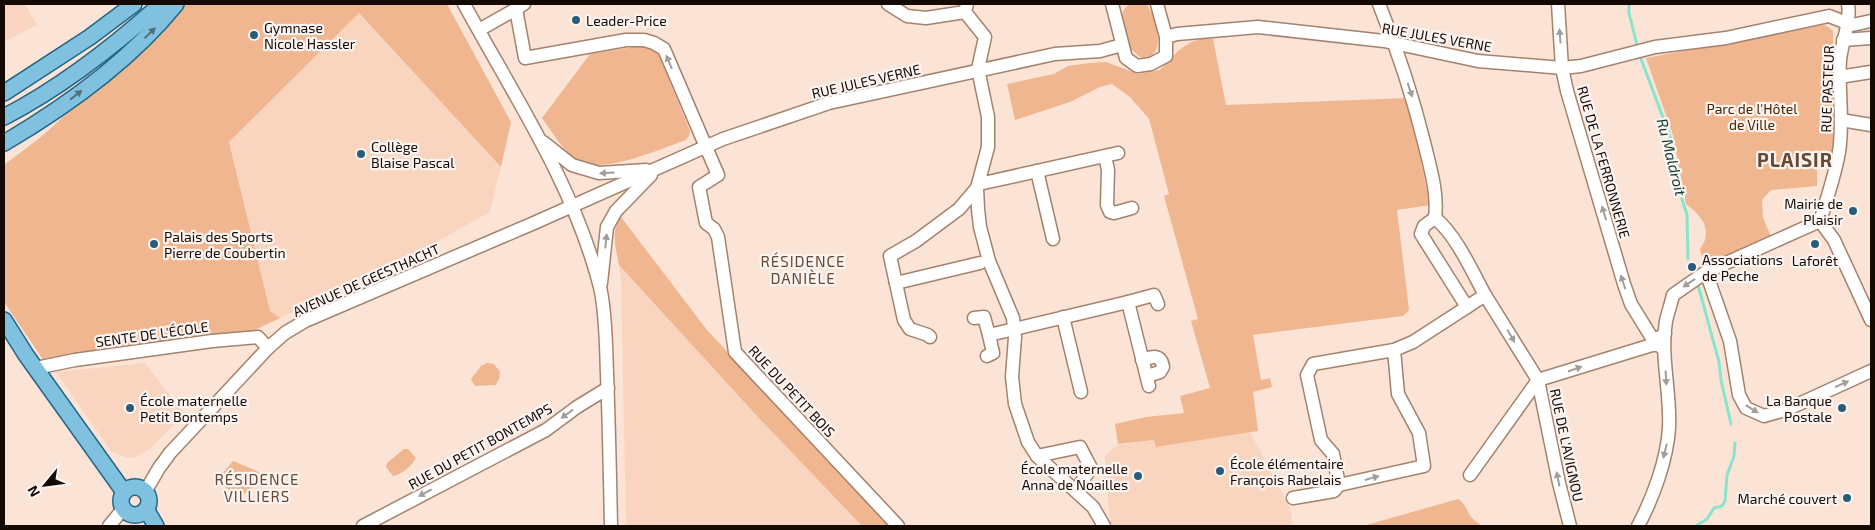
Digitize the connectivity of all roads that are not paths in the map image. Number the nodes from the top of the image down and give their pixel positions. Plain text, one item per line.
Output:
1 (134, 4) edge
2 (150, 4) edge
3 (160, 4) edge
4 (176, 4) edge
5 (464, 4) edge
6 (888, 4) edge
7 (1112, 4) edge
8 (1120, 4) edge
9 (1157, 4) edge
10 (1378, 4) edge
11 (1558, 4) edge
12 (1848, 4) edge
13 (520, 6) edge
14 (966, 8) edge
15 (1115, 17) junction
16 (1871, 22) edge
17 (1847, 23) junction
18 (479, 30) junction
19 (1166, 37) junction
20 (90, 38) junction
21 (1871, 38) edge
22 (1843, 40) junction
23 (1395, 44) junction
24 (1122, 45) junction
25 (1562, 68) junction
26 (978, 69) junction
27 (1871, 72) edge
28 (1839, 78) junction
29 (4, 83) edge
30 (4, 93) edge
31 (4, 109) edge
32 (4, 118) edge
33 (1841, 120) junction
34 (37, 124) junction
35 (1871, 125) edge
36 (539, 139) junction
37 (4, 143) edge
38 (706, 148) junction
39 (4, 150) edge
40 (656, 169) junction
41 (1037, 171) junction
42 (978, 186) junction
43 (572, 207) junction
44 (1132, 208) dead end
45 (959, 209) junction
46 (978, 209) junction
47 (1434, 218) junction
48 (1820, 222) junction
49 (1053, 239) dead end
50 (980, 263) dead end
51 (1706, 272) junction
52 (896, 283) junction
53 (601, 290) junction
54 (1485, 295) junction
55 (1128, 302) junction
56 (1158, 304) dead end
57 (1467, 308) junction
58 (1063, 316) junction
59 (974, 318) dead end
60 (4, 320) edge
61 (1871, 320) edge
62 (1643, 324) junction
63 (1014, 328) junction
64 (1666, 333) junction
65 (989, 335) junction
66 (930, 337) dead end
67 (268, 348) junction
68 (1636, 349) junction
69 (1394, 350) junction
70 (1665, 352) junction
71 (987, 356) dead end
72 (1142, 360) junction
73 (36, 368) junction
74 (1871, 371) edge
75 (1538, 380) junction
76 (608, 388) junction
77 (1081, 392) dead end
78 (1037, 456) junction
79 (1470, 475) dead end
80 (1339, 485) junction
81 (1076, 490) junction
82 (124, 492) junction
83 (145, 492) junction
84 (1293, 498) dead end
85 (135, 511) junction
86 (109, 526) edge
87 (146, 526) edge
88 (156, 526) edge
89 (363, 526) edge
90 (611, 526) edge
91 (898, 526) edge
92 (1104, 526) edge
93 (1570, 526) edge
94 (1638, 526) edge

1 - 20 main road
2 - 31 main road
3 - 32 main road
34 -> 4 main road
5 - 18 street
6 - 14 street
7 - 15 street
8 - 15 street
9 - 19 street
10 - 23 street
25 -> 11 street, RUE DE LA FERRONNERIE
12 - 17 street, RUE PASTEUR
13 - 18 street
38 -> 13 street
14 - 26 street
15 - 24 street
16 - 17 street, RUE JULES VERNE
17 - 22 street, RUE PASTEUR
17 - 25 street, RUE JULES VERNE
18 - 36 street
19 - 23 street, RUE JULES VERNE
19 - 24 street
20 - 29 main road
20 - 30 main road
21 - 22 street
22 - 28 street, RUE PASTEUR
23 - 25 street, RUE JULES VERNE
23 -> 47 street
24 - 26 street, RUE JULES VERNE
62 -> 25 street, RUE DE LA FERRONNERIE
26 - 38 street, RUE JULES VERNE
26 - 42 street
27 - 28 street
28 - 33 street, RUE PASTEUR
33 - 35 street
33 - 48 street, RUE PASTEUR
34 - 37 main road
34 - 39 main road
40 -> 36 street
36 - 43 street
38 - 40 street, RUE JULES VERNE
38 - 91 street, RUE DU PETIT BOIS
40 - 43 street, RUE JULES VERNE
53 -> 40 street
41 - 42 street
41 - 44 street
41 - 49 street
42 - 45 street
42 - 46 street
43 - 53 street
43 - 67 street, AVENUE DE GEESTHACHT
45 - 46 street
45 - 52 street
46 - 63 street
47 - 54 street, RUE DE L'AVIGNOU
47 - 57 street
48 - 51 street
48 - 61 street
50 - 52 street
51 -> 64 street
51 -> 74 street
52 - 66 street
53 - 76 street
54 - 57 street
54 -> 75 street, RUE DE L'AVIGNOU
55 - 56 street
55 - 58 street
55 - 72 street
57 - 69 street
58 - 63 street
58 - 77 street
59 - 65 street
60 - 73 main road
62 - 64 street, RUE DE LA FERRONNERIE
62 - 68 street
63 - 65 street
63 - 78 street
64 - 70 street
65 - 71 street
67 - 73 street, SENTE DE L'ÉCOLE
67 - 83 street, AVENUE DE GEESTHACHT
68 - 70 street
75 -> 68 street
80 -> 69 street
69 - 80 street
70 -> 94 street
72 - 72 street
73 - 82 main road
75 - 79 street
93 -> 75 street, RUE DE L'AVIGNOU
76 -> 89 street, RUE DU PETIT BONTEMPS
76 - 90 street
78 - 81 street
78 - 81 street
80 - 84 street
81 - 92 street
82 - 83 main road
82 - 85 main road
83 - 85 main road
85 - 86 street
85 - 87 main road
85 - 88 main road

